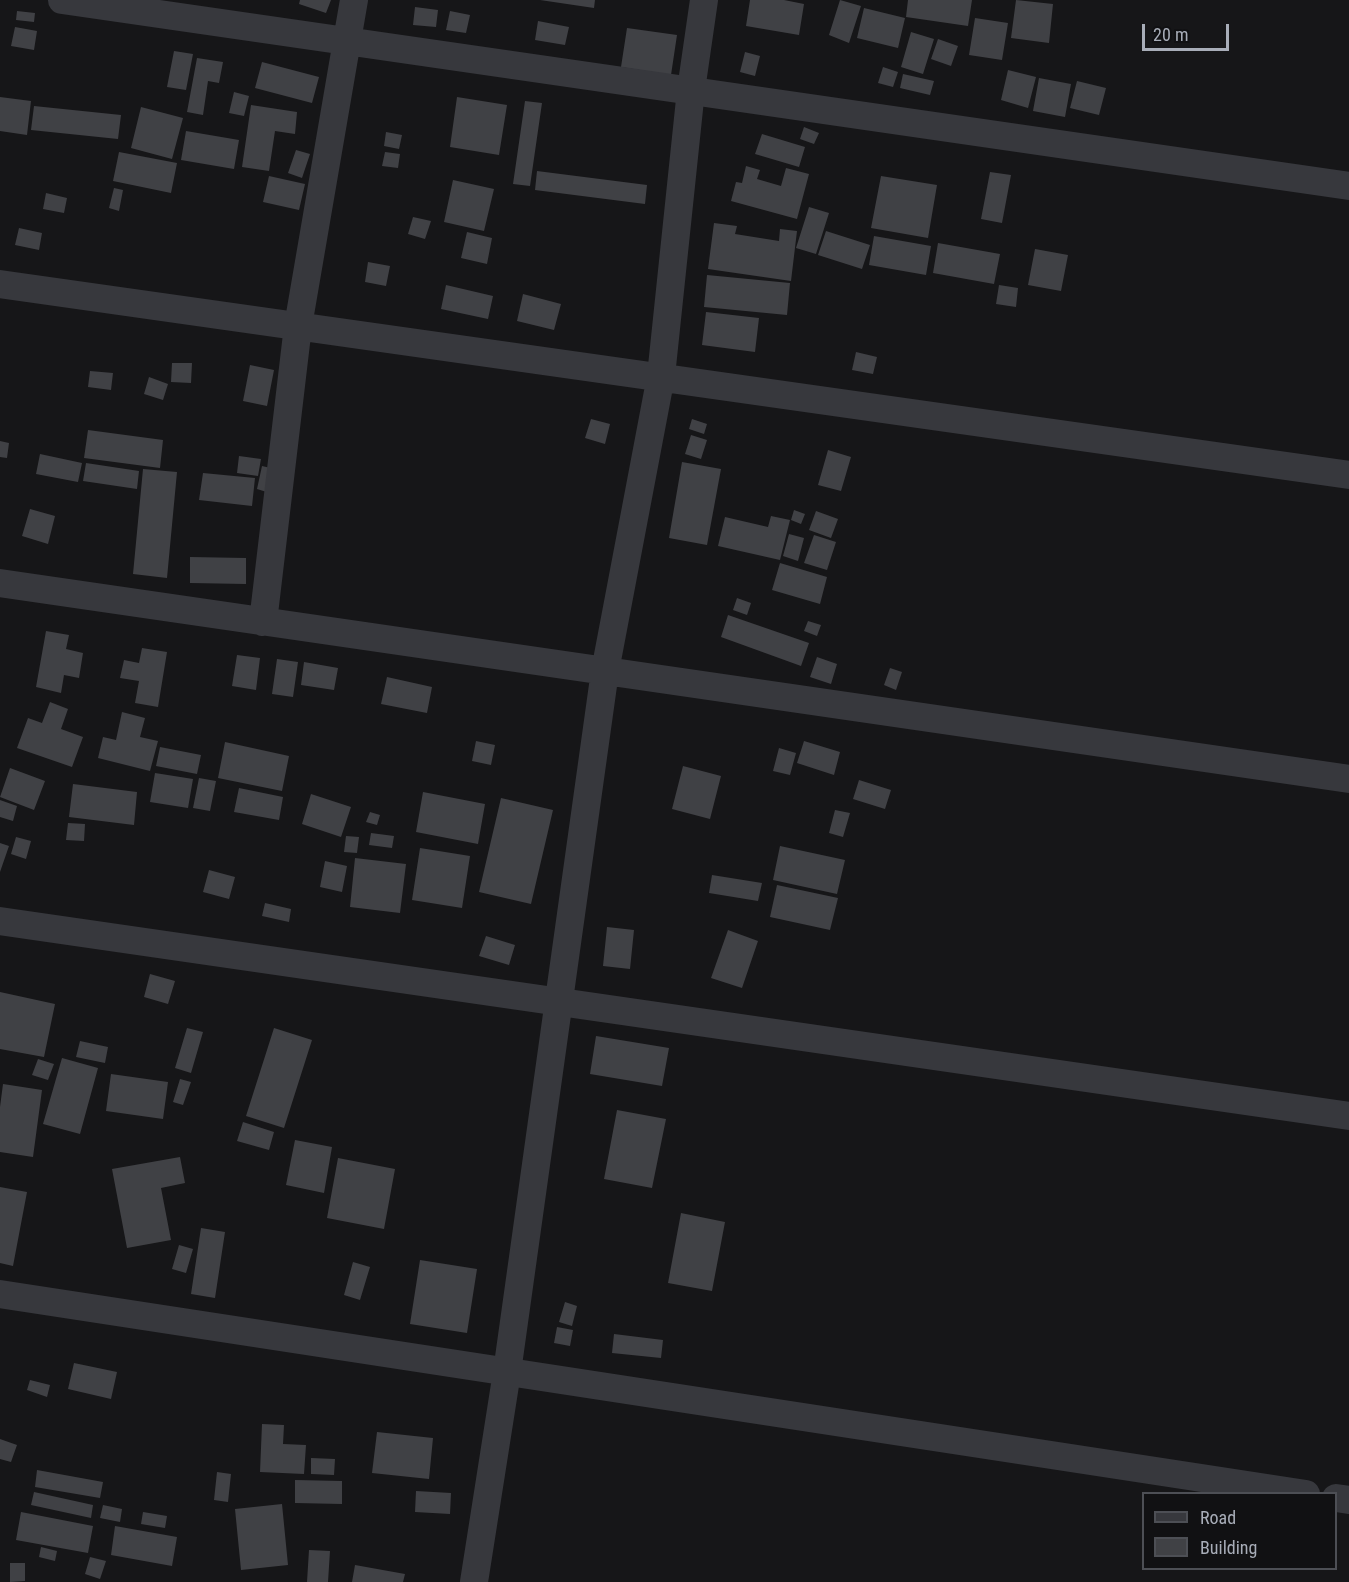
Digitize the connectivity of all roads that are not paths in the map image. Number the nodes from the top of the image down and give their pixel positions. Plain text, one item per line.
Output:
1 (62, 0) edge
2 (354, 0) edge
3 (704, 0) edge
4 (346, 41) junction
5 (692, 90) junction
6 (1349, 186) edge
7 (0, 284) edge
8 (298, 326) junction
9 (661, 376) junction
10 (1349, 475) edge
11 (0, 583) edge
12 (263, 622) junction
13 (605, 671) junction
14 (1349, 779) edge
15 (0, 921) edge
16 (559, 1004) junction
17 (1349, 1116) edge
18 (0, 1294) edge
19 (507, 1372) junction
20 (1293, 1492) edge
21 (474, 1582) edge

1 - 4 street
2 - 4 street
3 - 5 street
4 - 5 street
4 - 8 street
5 - 6 street
5 - 9 street
7 - 8 street
8 - 9 street
8 - 12 street
9 - 10 street
9 - 13 street
11 - 12 street
12 - 13 street
13 - 14 street
13 - 16 street
15 - 16 street
16 - 17 street
16 - 19 street
18 - 19 street
19 - 20 street
19 - 21 street

